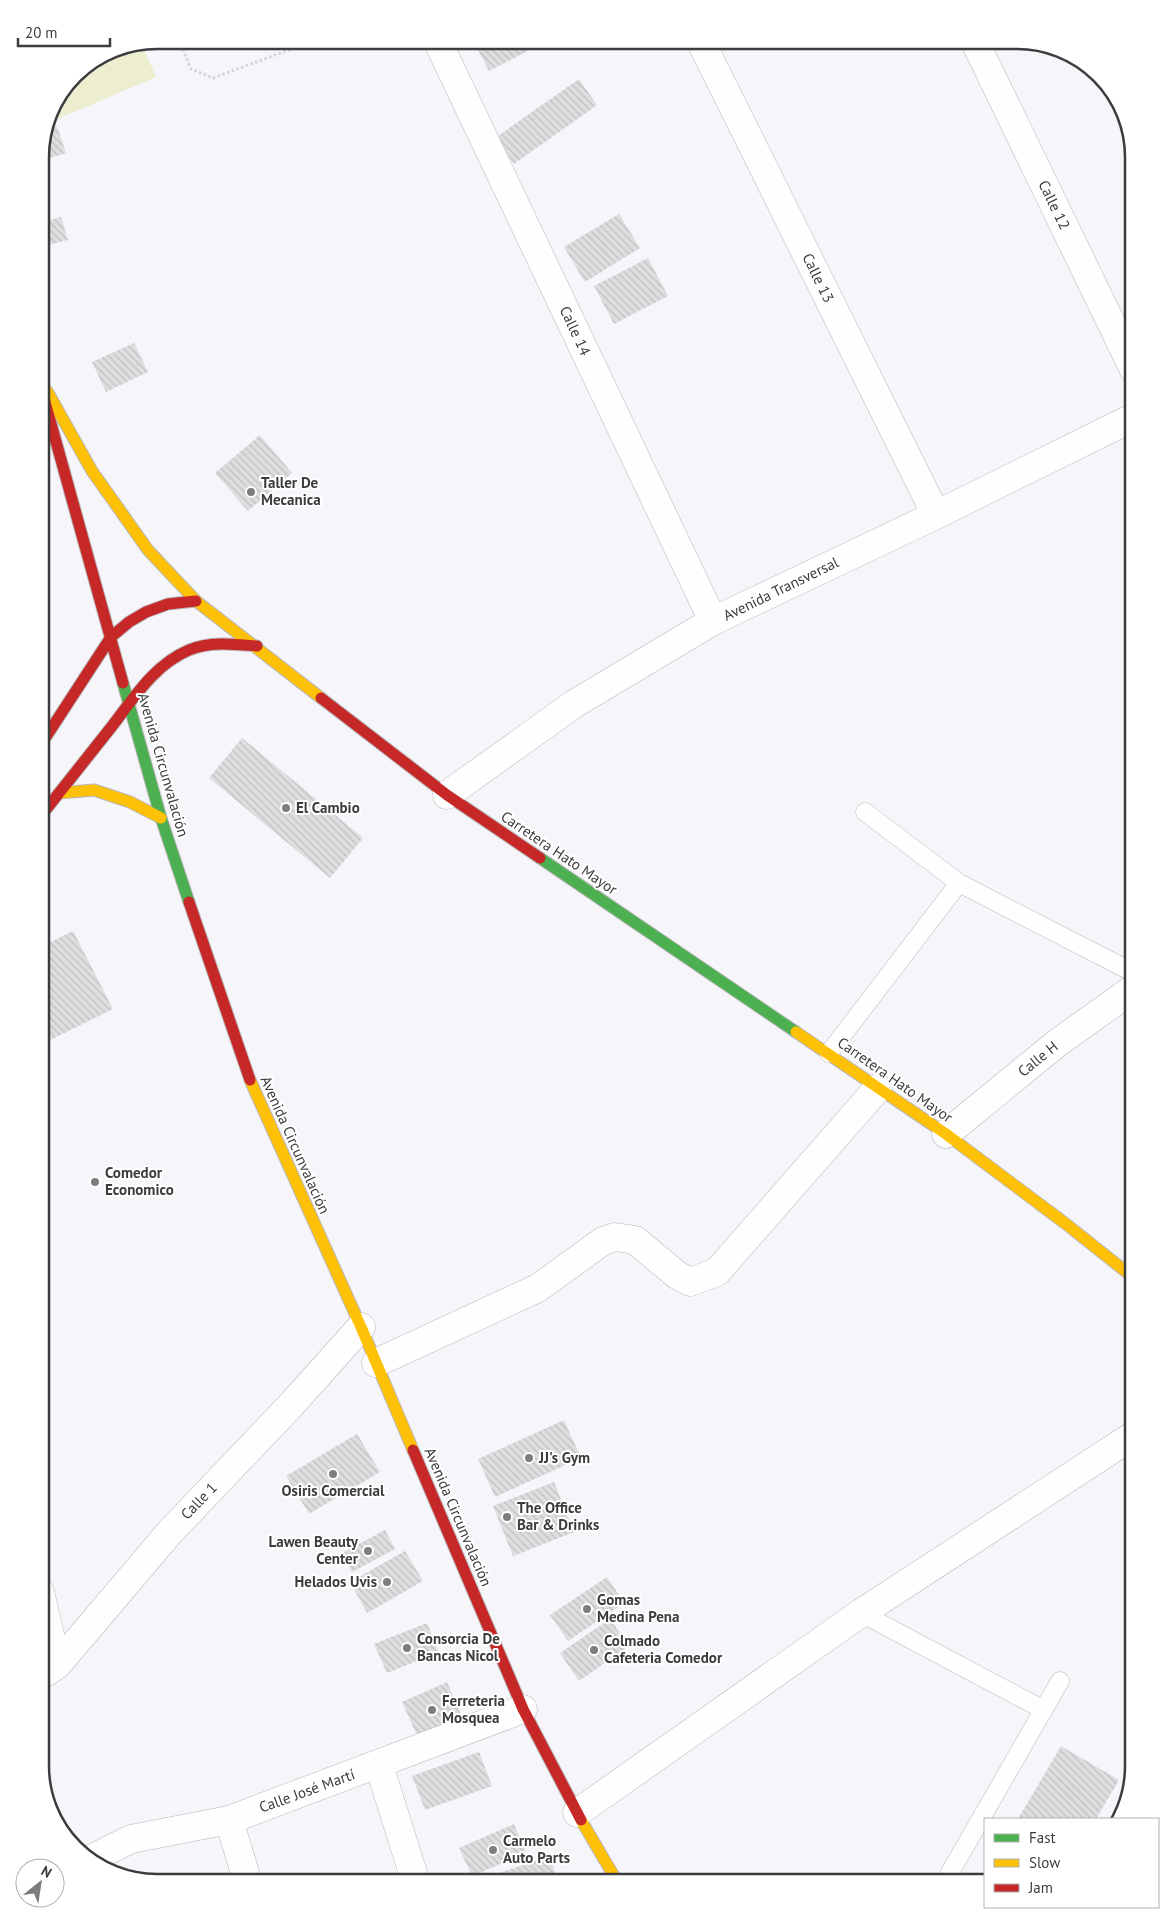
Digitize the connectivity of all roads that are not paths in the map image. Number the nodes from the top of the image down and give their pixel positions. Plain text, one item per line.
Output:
1 (441, 49) edge
2 (704, 49) edge
3 (978, 49) edge
4 (1125, 351) edge
5 (49, 396) edge
6 (49, 416) edge
7 (1125, 421) edge
8 (936, 515) junction
9 (196, 601) junction
10 (713, 621) junction
11 (111, 637) junction
12 (257, 646) junction
13 (129, 705) junction
14 (49, 732) edge
15 (59, 793) junction
16 (447, 795) junction
17 (49, 806) edge
18 (865, 812) dead end
19 (161, 818) junction
20 (959, 883) junction
21 (1125, 969) edge
22 (1125, 994) edge
23 (829, 1053) junction
24 (878, 1088) junction
25 (946, 1134) junction
26 (1125, 1271) edge
27 (361, 1327) junction
28 (376, 1363) junction
29 (1125, 1441) edge
30 (862, 1613) junction
31 (49, 1670) edge
32 (1060, 1681) dead end
33 (523, 1709) junction
34 (1044, 1710) junction
35 (379, 1765) junction
36 (577, 1813) junction
37 (229, 1820) junction
38 (97, 1856) edge
39 (245, 1874) edge
40 (413, 1874) edge
41 (613, 1874) edge
42 (949, 1874) edge

1 - 10 street, Calle 14
2 - 8 street, Calle 13
3 - 4 street, Calle 12
5 - 9 main road, Carretera Hato Mayor
6 - 11 main road, Avenida Circunvalación
7 - 8 street, Avenida Transversal
8 - 10 street, Avenida Transversal
9 - 11 main road
9 - 12 main road, Carretera Hato Mayor
10 - 16 street, Avenida Transversal
11 - 13 main road, Avenida Circunvalación
11 - 14 main road
12 - 13 main road
12 - 16 main road, Carretera Hato Mayor
13 - 15 main road
13 - 19 main road, Avenida Circunvalación
15 - 17 main road
15 - 19 main road
16 - 23 main road, Carretera Hato Mayor
18 - 20 lane
19 - 27 main road, Avenida Circunvalación
20 - 21 lane
20 - 23 lane
22 - 25 street, Calle H
23 - 24 main road, Carretera Hato Mayor
24 - 25 main road, Carretera Hato Mayor
24 - 28 street
25 - 26 main road, Carretera Hato Mayor
27 - 28 main road, Avenida Circunvalación
27 - 31 street, Calle 1
28 - 33 main road, Avenida Circunvalación
29 - 30 street
30 - 34 lane
30 - 36 street
32 - 34 lane
33 - 35 street, Calle José Martí
33 - 36 main road, Avenida Circunvalación
34 - 42 lane
35 - 37 street, Calle José Martí
35 - 40 street
36 - 41 main road, Avenida Circunvalación
37 - 38 street, Calle José Martí
37 - 39 street

